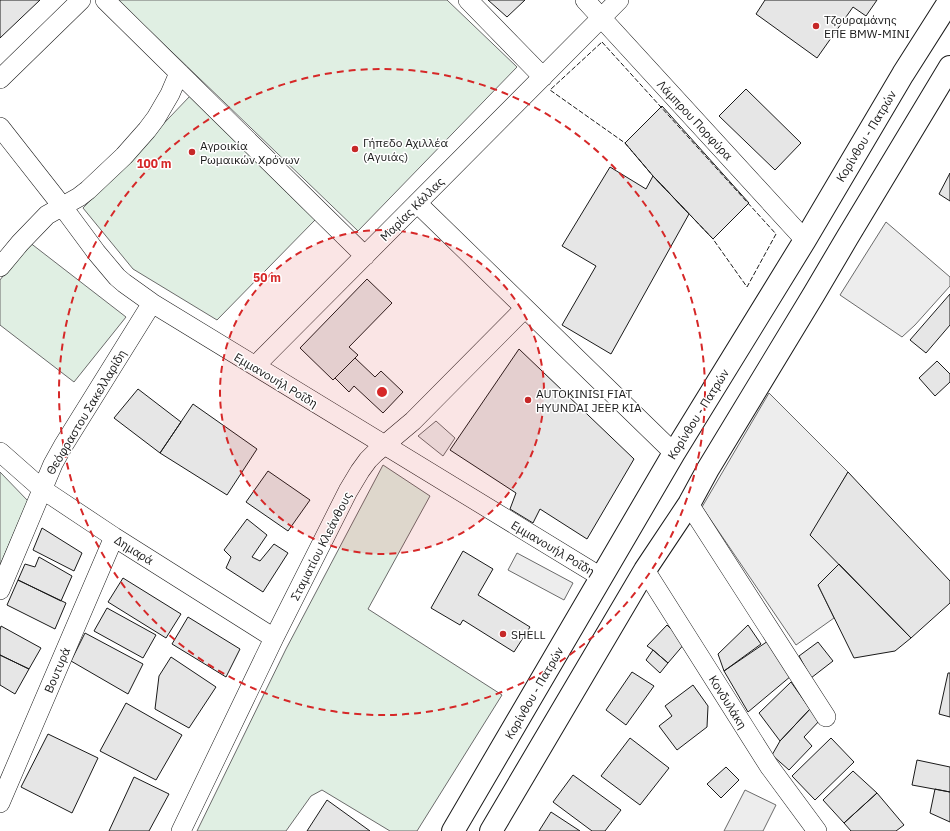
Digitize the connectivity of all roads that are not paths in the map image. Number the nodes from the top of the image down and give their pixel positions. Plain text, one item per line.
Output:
1 (81, 0) edge
2 (105, 0) edge
3 (468, 0) edge
4 (585, 0) edge
5 (619, 0) edge
6 (950, 0) edge
7 (601, 18) junction
8 (950, 67) edge
9 (179, 73) junction
10 (543, 77) junction
11 (0, 79) edge
12 (0, 127) edge
13 (417, 203) junction
14 (62, 206) junction
15 (805, 240) junction
16 (365, 256) junction
17 (0, 266) edge
18 (152, 303) junction
19 (525, 308) junction
20 (255, 366) junction
21 (384, 445) junction
22 (0, 452) edge
23 (674, 453) junction
24 (42, 489) junction
25 (688, 504) junction
26 (114, 537) junction
27 (645, 570) junction
28 (601, 577) junction
29 (0, 590) edge
30 (274, 638) junction
31 (826, 717) dead end
32 (0, 803) edge
33 (181, 831) edge
34 (453, 831) edge
35 (491, 831) edge
36 (817, 831) edge

1 - 11 street
2 - 9 street
3 - 10 street
4 - 7 street, Λάμπρου Πορφύρα
5 - 7 street, Μαρίας Κάλλας
6 - 15 highway, Κορίνθου - Πατρών
7 - 10 street, Μαρίας Κάλλας
7 - 15 street, Λάμπρου Πορφύρα
8 - 25 highway
9 - 14 street
9 - 16 street
10 - 13 street, Μαρίας Κάλλας
12 - 14 street, Εμμανουήλ Ροΐδη
13 - 16 street, Μαρίας Κάλλας
13 - 19 street
14 - 17 street
14 - 18 street, Εμμανουήλ Ροΐδη
15 - 23 highway, Κορίνθου - Πατρών
16 - 20 street, Μαρίας Κάλλας
18 - 20 street, Εμμανουήλ Ροΐδη
18 - 24 street, Θεόφραστου Σακελλαρίδη
19 - 21 street, Σταματίου Κλεάνθους
19 - 23 street
20 - 21 street, Εμμανουήλ Ροΐδη
21 - 28 street, Εμμανουήλ Ροΐδη
21 - 30 street, Σταματίου Κλεάνθους
22 - 24 street, Δημαρά
23 - 28 highway, Κορίνθου - Πατρών
24 - 26 street, Δημαρά
24 - 29 street, Θεόφραστου Σακελλαρίδη
25 - 27 highway
25 - 31 street
26 - 30 street, Δημαρά
26 - 32 street, Βουτυρά
27 - 35 highway
27 - 36 street, Κονδυλάκη
28 - 34 highway, Κορίνθου - Πατρών
30 - 33 street, Σταματίου Κλεάνθους

